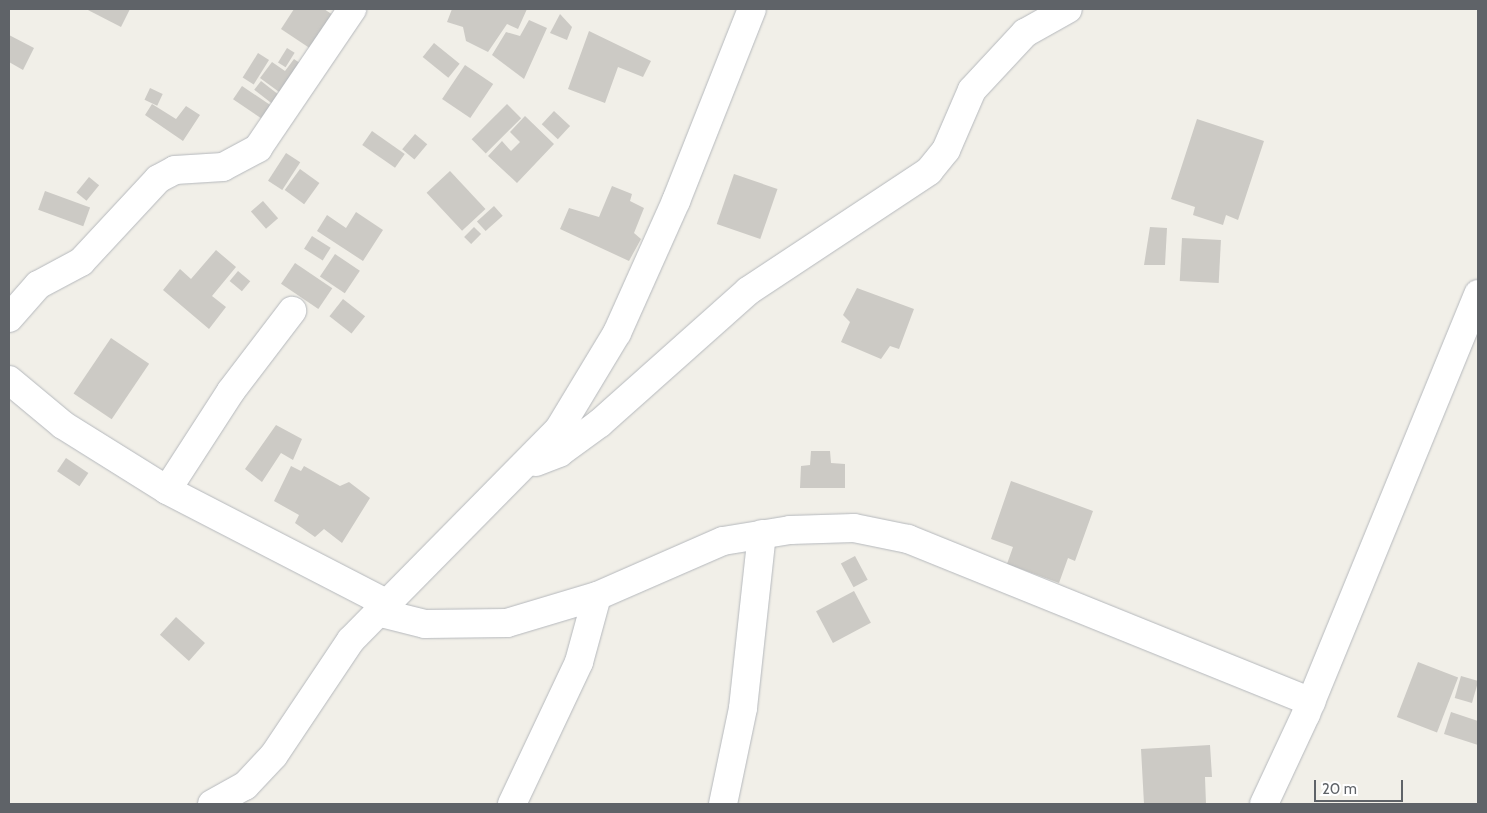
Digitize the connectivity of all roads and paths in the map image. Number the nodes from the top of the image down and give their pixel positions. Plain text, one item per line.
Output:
1 (352, 9) edge
2 (752, 9) edge
3 (1068, 9) edge
4 (1035, 16) edge
5 (1478, 294) edge
6 (292, 311) dead end
7 (9, 318) edge
8 (9, 380) edge
9 (523, 467) junction
10 (167, 490) junction
11 (762, 534) junction
12 (597, 596) junction
13 (382, 608) junction
14 (1311, 702) junction
15 (212, 804) edge
16 (512, 804) edge
17 (723, 804) edge
18 (1264, 804) edge

1 - 7 street
2 - 9 street
3 - 4 street
4 - 9 street
5 - 14 street
6 - 10 street
8 - 10 street
9 - 13 street
10 - 13 street
11 - 12 street
11 - 14 street
11 - 17 street
12 - 13 street
12 - 16 street
13 - 15 street
14 - 18 street

